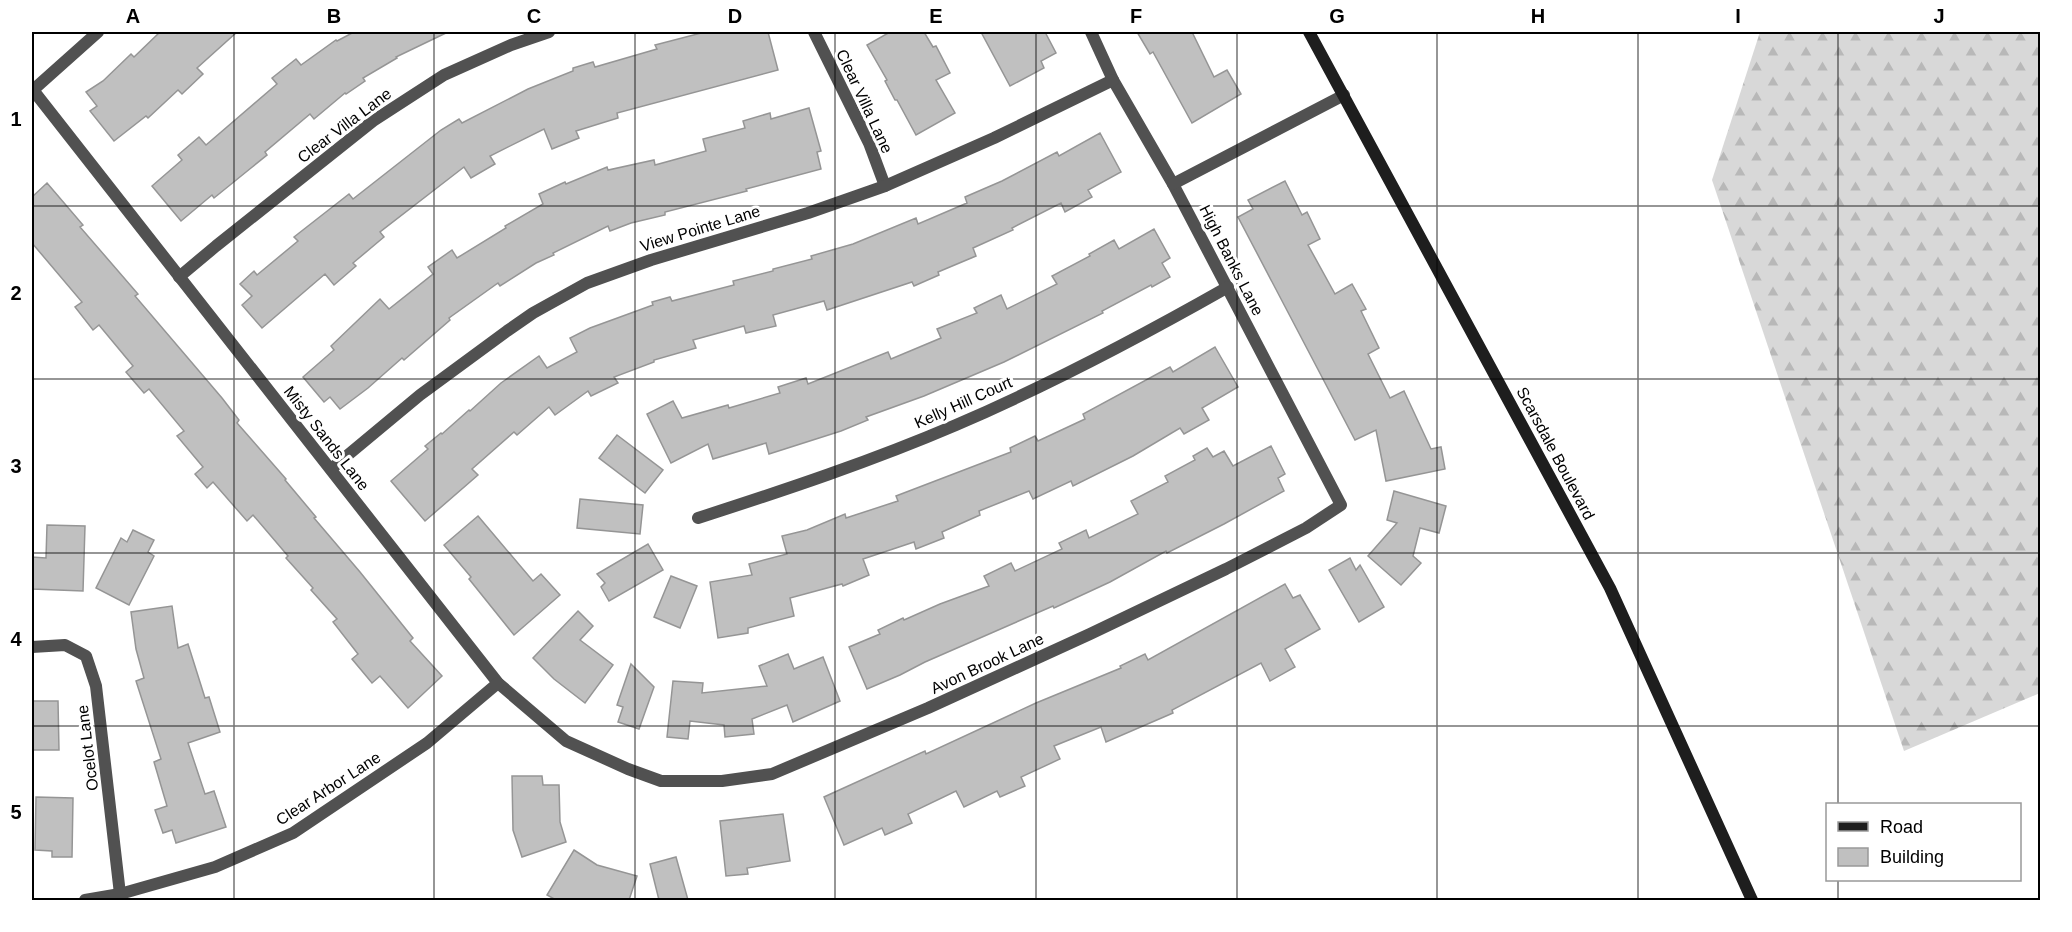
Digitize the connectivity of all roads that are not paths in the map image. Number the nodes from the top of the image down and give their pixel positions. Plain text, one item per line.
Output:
1 (98, 32) edge
2 (549, 32) edge
3 (813, 32) edge
4 (1091, 32) edge
5 (1310, 32) edge
6 (1113, 80) junction
7 (33, 90) edge
8 (1344, 95) junction
9 (1173, 184) junction
10 (885, 186) junction
11 (179, 277) junction
12 (1228, 287) junction
13 (331, 469) junction
14 (1341, 505) joint
15 (698, 518) dead end
16 (32, 647) edge
17 (498, 683) junction
18 (628, 769) joint
19 (120, 894) junction
20 (85, 900) edge
21 (1752, 900) edge

1 - 7 street
2 - 11 street, Clear Villa Lane
3 - 10 street, Clear Villa Lane
4 - 6 street, High Banks Lane
5 - 8 main road, Scarsdale Boulevard
6 - 9 street, High Banks Lane
6 - 10 street, View Pointe Lane
7 - 11 street, Misty Sands Lane
8 - 9 street
8 - 21 main road, Scarsdale Boulevard
9 - 12 street, High Banks Lane
10 - 13 street, View Pointe Lane
11 - 13 street, Misty Sands Lane
12 - 14 street, High Banks Lane
12 - 15 street, Kelly Hill Court
13 - 17 street, Misty Sands Lane
14 - 18 street, Avon Brook Lane
16 - 19 street, Ocelot Lane
17 - 18 street, Misty Sands Lane
17 - 19 street, Clear Arbor Lane
19 - 20 street, Clear Arbor Lane

